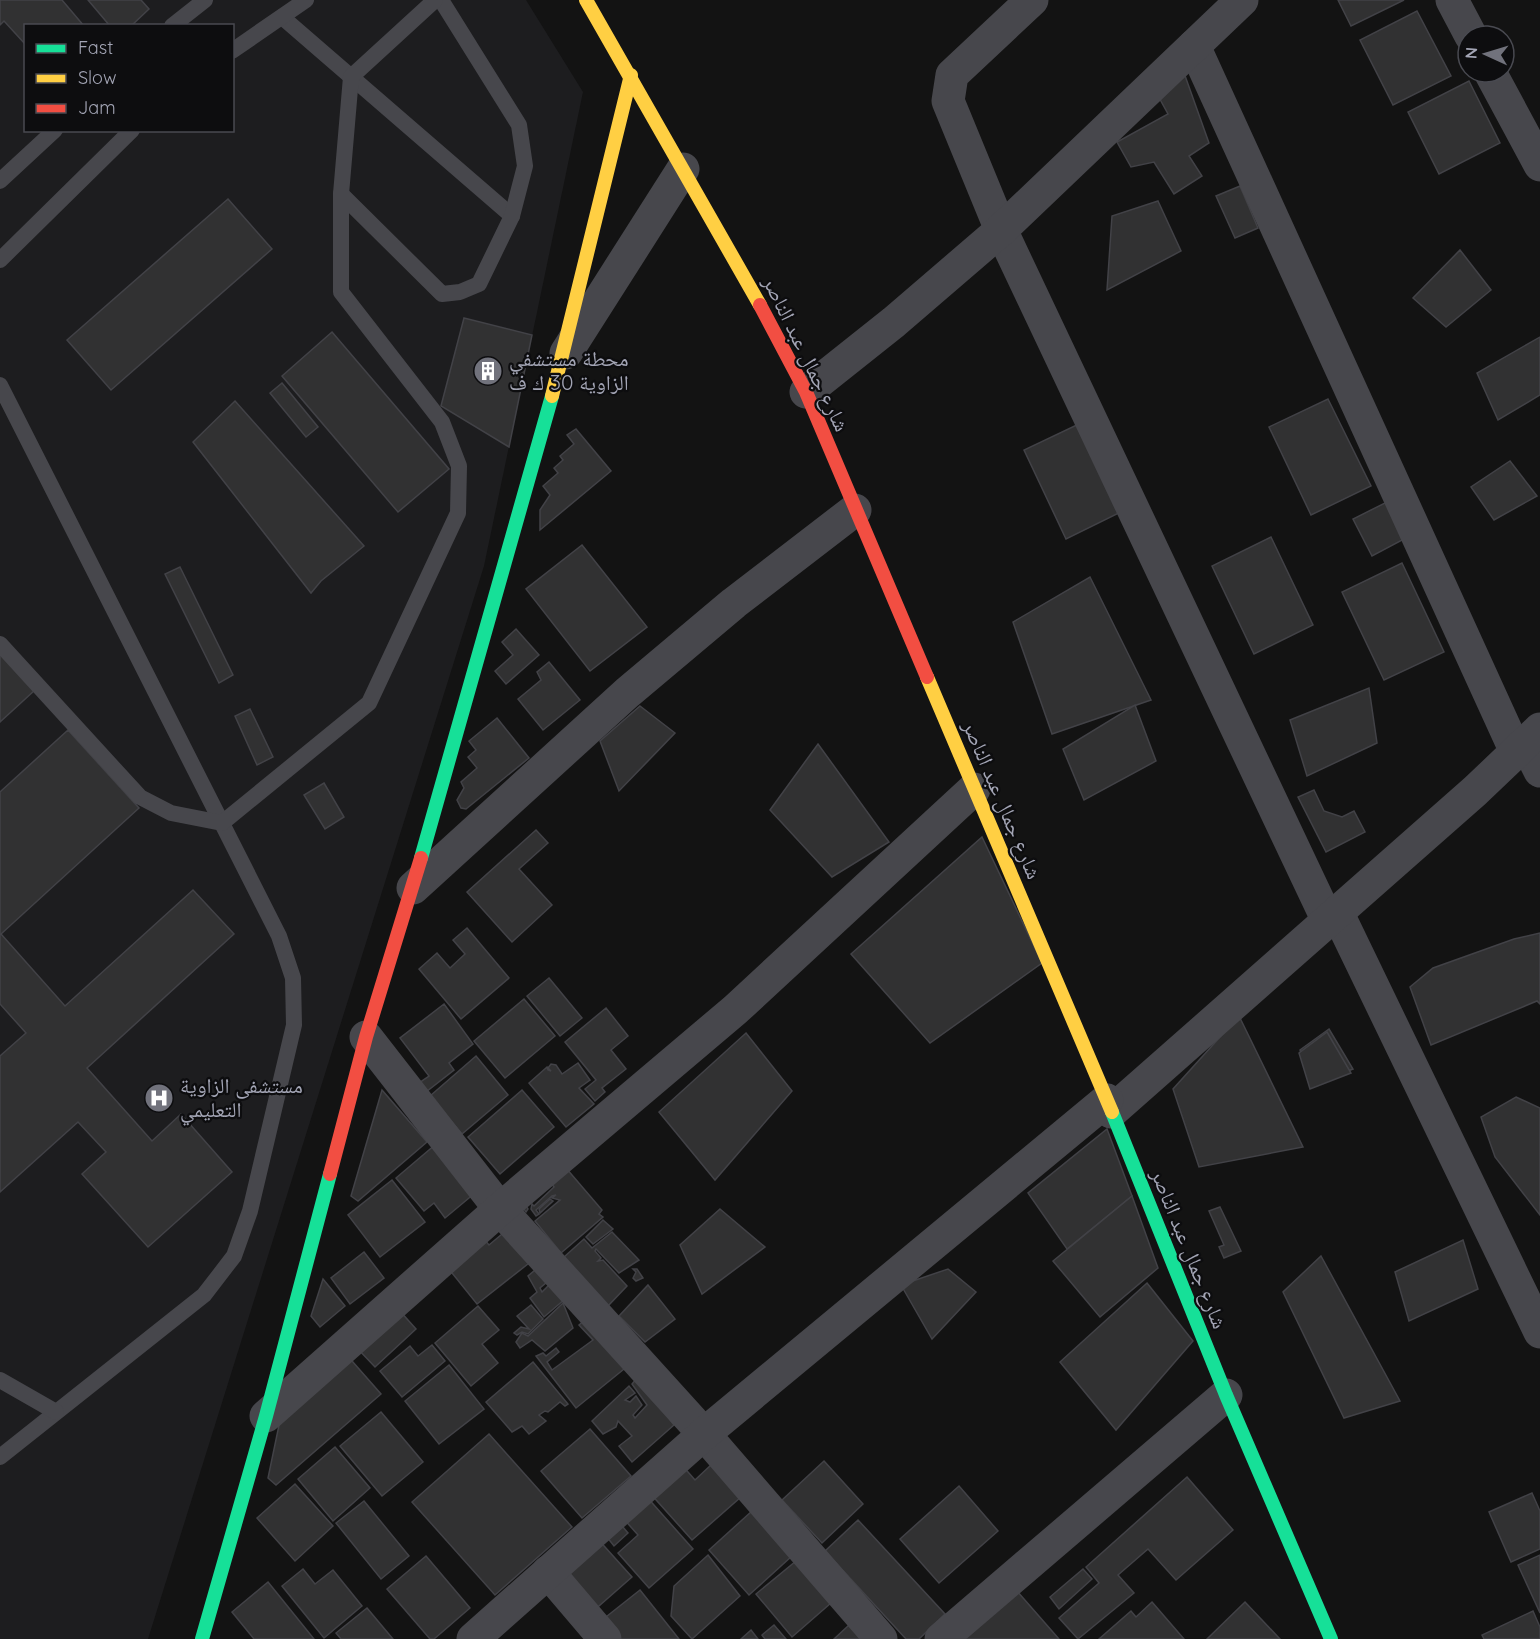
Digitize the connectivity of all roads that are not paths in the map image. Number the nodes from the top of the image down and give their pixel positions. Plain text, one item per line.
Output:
1 (205, 0) edge
2 (306, 0) edge
3 (435, 0) edge
4 (441, 0) edge
5 (586, 0) edge
6 (1032, 0) edge
7 (1242, 0) edge
8 (1452, 0) edge
9 (282, 17) junction
10 (175, 24) edge
11 (1465, 24) edge
12 (1194, 46) junction
13 (234, 50) edge
14 (631, 75) junction
15 (351, 77) junction
16 (1496, 84) edge
17 (53, 132) edge
18 (130, 132) edge
19 (1540, 165) edge
20 (683, 169) junction
21 (0, 181) edge
22 (341, 194) junction
23 (512, 216) junction
24 (1001, 230) junction
25 (0, 260) edge
26 (563, 357) junction
27 (0, 385) edge
28 (806, 392) junction
29 (855, 510) junction
30 (0, 645) edge
31 (1531, 749) edge
32 (974, 789) junction
33 (222, 823) junction
34 (413, 888) junction
35 (1332, 916) junction
36 (366, 1037) junction
37 (1109, 1106) junction
38 (500, 1209) junction
39 (1540, 1332) edge
40 (0, 1380) edge
41 (1226, 1395) junction
42 (56, 1412) junction
43 (266, 1416) junction
44 (704, 1434) junction
45 (0, 1457) edge
46 (548, 1572) junction
47 (202, 1639) edge
48 (473, 1639) edge
49 (605, 1639) edge
50 (881, 1639) edge
51 (941, 1639) edge
52 (1331, 1639) edge

1 - 10 lane
2 - 9 lane
3 - 15 lane
4 - 23 lane
5 - 14 main road, شارع جمال عبد الناصر
6 - 24 street
7 - 12 street
8 - 11 street
9 - 13 lane
9 - 15 lane
12 - 24 street
12 - 31 street
14 - 20 main road, شارع جمال عبد الناصر
14 - 26 main road
15 - 22 lane
15 - 23 lane
16 - 19 street
17 - 21 lane
18 - 25 lane
20 - 26 street
20 - 28 main road, شارع جمال عبد الناصر
22 - 23 lane
22 - 33 lane
24 - 28 street
24 - 35 street
26 - 34 main road
27 - 33 lane
28 - 29 main road, شارع جمال عبد الناصر
29 - 32 main road, شارع جمال عبد الناصر
29 - 34 street
30 - 33 lane
31 - 35 street
32 - 37 main road, شارع جمال عبد الناصر
32 - 38 street
33 - 42 lane
34 - 36 main road
35 - 37 street
35 - 39 street
36 - 38 street
36 - 43 main road
37 - 41 main road, شارع جمال عبد الناصر
37 - 44 street
38 - 43 street
38 - 44 street
40 - 42 lane
41 - 51 street
41 - 52 main road, شارع جمال عبد الناصر
42 - 45 lane
43 - 47 main road
44 - 46 street
44 - 50 street
46 - 48 street
46 - 49 street

